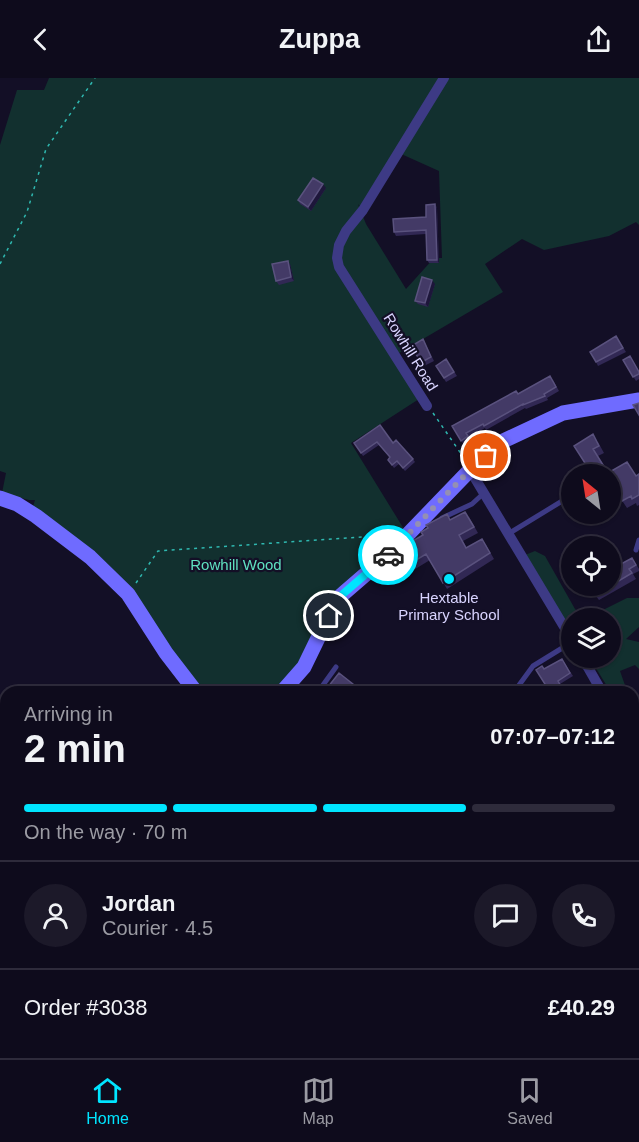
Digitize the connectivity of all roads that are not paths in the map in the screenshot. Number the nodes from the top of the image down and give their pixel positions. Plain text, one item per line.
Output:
1 (444, 78) edge
2 (639, 400) edge
3 (427, 406) road end
4 (470, 470) junction
5 (484, 493) junction
6 (0, 498) edge
7 (561, 502) edge
8 (440, 519) edge
9 (508, 534) junction
10 (639, 540) edge
11 (636, 550) dead end
12 (561, 623) edge
13 (561, 648) edge
14 (336, 667) dead end
15 (588, 668) edge
16 (191, 686) edge
17 (287, 686) edge
18 (322, 686) edge
19 (518, 686) edge
20 (599, 686) edge

1 - 3 street, Rowhill Road
2 - 4 street
4 - 5 street
4 - 17 street
5 - 8 lane
5 - 9 street
6 - 16 street
7 - 9 lane
9 - 12 street
10 - 11 lane
13 - 19 lane
14 - 18 lane
15 - 20 street

